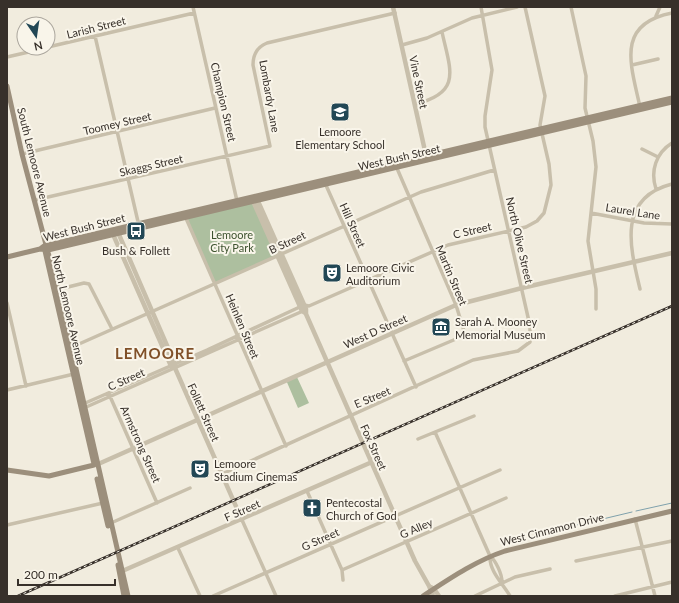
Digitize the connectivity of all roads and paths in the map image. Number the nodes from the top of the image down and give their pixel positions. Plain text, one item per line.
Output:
1 (193, 7) edge
2 (393, 7) edge
3 (481, 7) edge
4 (517, 7) edge
5 (525, 7) edge
6 (571, 7) edge
7 (660, 7) edge
8 (194, 12) junction
9 (395, 13) junction
10 (672, 13) edge
11 (482, 15) junction
12 (656, 16) junction
13 (442, 32) junction
14 (96, 36) junction
15 (402, 45) junction
16 (56, 46) edge
17 (658, 58) dead end
18 (632, 65) junction
19 (7, 86) edge
20 (672, 98) edge
21 (672, 102) edge
22 (415, 104) junction
23 (640, 107) junction
24 (216, 108) junction
25 (587, 120) junction
26 (541, 131) junction
27 (117, 132) junction
28 (488, 144) junction
29 (672, 144) edge
30 (270, 146) joint
31 (642, 149) dead end
32 (22, 154) junction
33 (227, 156) junction
34 (658, 157) junction
35 (427, 158) junction
36 (396, 165) junction
37 (494, 170) junction
38 (129, 179) junction
39 (324, 182) junction
40 (672, 184) edge
41 (656, 189) junction
42 (409, 197) junction
43 (255, 199) junction
44 (35, 200) junction
45 (237, 202) junction
46 (591, 213) junction
47 (185, 215) junction
48 (633, 221) junction
49 (672, 224) edge
50 (139, 226) junction
51 (343, 226) junction
52 (114, 231) junction
53 (509, 231) junction
54 (44, 247) junction
55 (433, 252) junction
56 (672, 253) edge
57 (279, 256) junction
58 (7, 257) edge
59 (634, 263) junction
60 (593, 272) junction
61 (368, 280) junction
62 (215, 284) junction
63 (522, 288) junction
64 (640, 289) dead end
65 (56, 290) junction
66 (7, 303) edge
67 (456, 305) junction
68 (304, 309) junction
69 (596, 309) dead end
70 (152, 311) junction
71 (147, 313) junction
72 (112, 329) junction
73 (392, 334) junction
74 (238, 338) junction
75 (530, 342) joint
76 (69, 348) junction
77 (404, 361) junction
78 (326, 363) junction
79 (174, 366) junction
80 (75, 374) junction
81 (26, 386) junction
82 (416, 387) junction
83 (7, 390) edge
84 (261, 391) junction
85 (109, 395) junction
86 (82, 406) junction
87 (350, 416) junction
88 (474, 416) dead end
89 (197, 420) junction
90 (435, 432) junction
91 (418, 439) dead end
92 (286, 446) junction
93 (133, 449) junction
94 (372, 462) junction
95 (96, 465) junction
96 (7, 470) edge
97 (500, 470) dead end
98 (222, 474) junction
99 (190, 488) dead end
100 (460, 488) junction
101 (307, 491) junction
102 (506, 498) dead end
103 (104, 503) junction
104 (157, 503) junction
105 (672, 511) edge
106 (472, 513) junction
107 (395, 516) junction
108 (636, 519) junction
109 (242, 520) junction
110 (110, 524) junction
111 (7, 525) edge
112 (672, 540) edge
113 (407, 542) junction
114 (330, 544) junction
115 (178, 548) junction
116 (643, 548) junction
117 (490, 556) junction
118 (576, 561) dead end
119 (342, 570) junction
120 (550, 570) dead end
121 (120, 572) junction
122 (265, 573) junction
123 (343, 580) dead end
124 (502, 582) junction
125 (672, 582) edge
126 (652, 587) junction
127 (432, 591) edge
128 (276, 595) edge
129 (124, 596) edge
130 (128, 596) edge
131 (200, 596) edge
132 (213, 596) edge
133 (423, 596) edge
134 (439, 596) edge
135 (475, 596) edge
136 (510, 596) edge
137 (615, 596) edge
138 (654, 596) edge

1 - 8 street, Champion Street
2 - 9 street, Vine Street
3 - 11 street, North Olive Street
4 - 11 street
5 - 26 street, C Street
6 - 25 street
7 - 12 street
8 - 14 street, Larish Street
8 - 24 street, Champion Street
9 - 15 street, Vine Street
9 - 30 street, Lombardy Lane
10 - 12 street
11 - 13 street
11 - 28 street, North Olive Street
12 - 18 street
13 - 15 street
13 - 22 street
14 - 16 street, Larish Street
14 - 27 street
15 - 22 street, Vine Street
17 - 18 street
18 - 23 street
19 - 32 main road, South Lemoore Avenue
20 - 23 main road, West Bush Street
21 - 23 main road, West Bush Street
22 - 35 street, Vine Street
23 - 25 main road, West Bush Street
24 - 27 street, Toomey Street
24 - 33 street, Champion Street
25 - 26 main road, West Bush Street
25 - 46 street
26 - 28 main road, West Bush Street
26 - 53 street, C Street
27 - 32 street, Toomey Street
27 - 38 street
28 - 35 main road, West Bush Street
28 - 37 street, North Olive Street
29 - 34 street
30 - 33 street, Skaggs Street
31 - 34 street
32 - 44 main road, South Lemoore Avenue
33 - 38 street, Skaggs Street
33 - 45 street, Champion Street
34 - 41 street
35 - 36 main road, West Bush Street
36 - 39 main road, West Bush Street
36 - 42 street, Martin Street
37 - 42 street, B Street
37 - 53 street, North Olive Street
38 - 44 street, Skaggs Street
38 - 50 street
39 - 43 main road, West Bush Street
39 - 51 street, Hill Street
40 - 41 street
41 - 48 street
42 - 51 street, B Street
42 - 55 street, Martin Street
43 - 45 main road, West Bush Street
43 - 57 street, Fox Street
44 - 54 main road, South Lemoore Avenue
45 - 47 main road, West Bush Street
46 - 48 street, Laurel Lane
46 - 60 street
47 - 50 main road, West Bush Street
47 - 62 street, Heinlen Street
48 - 49 street, Laurel Lane
48 - 59 street
50 - 52 main road, West Bush Street
51 - 57 street, B Street
51 - 61 street, Hill Street
52 - 54 main road, West Bush Street
52 - 70 street, Follett Street
52 - 71 street, Follett Street
53 - 55 street, C Street
53 - 63 street, North Olive Street
54 - 58 main road, West Bush Street
54 - 65 main road, North Lemoore Avenue
55 - 61 street, C Street
55 - 67 street, Martin Street
56 - 59 street, West D Street
57 - 62 street, B Street
57 - 68 street, Fox Street
59 - 60 street, West D Street
59 - 64 street
60 - 63 street, West D Street
60 - 69 street
61 - 68 street, C Street
61 - 73 street, Hill Street
62 - 70 street, B Street
62 - 74 street, Heinlen Street
63 - 67 street, West D Street
63 - 75 street, North Olive Street
65 - 72 street
65 - 76 main road, North Lemoore Avenue
66 - 81 street
67 - 73 street, West D Street
67 - 77 street, Martin Street
68 - 74 street, C Street
68 - 78 street, Fox Street
70 - 71 street, B Street
70 - 79 street, Follett Street
71 - 72 street, B Street
71 - 79 street, Follett Street
72 - 76 street, B Street
73 - 77 street, Hill Street
73 - 78 street, West D Street
74 - 79 street, C Street
74 - 84 street, Heinlen Street
75 - 82 street, E Street
76 - 80 main road, North Lemoore Avenue
77 - 82 street, Hill Street
78 - 84 street, West D Street
78 - 87 street, Fox Street
79 - 85 street, C Street
79 - 89 street, Follett Street
80 - 81 street
80 - 86 main road, North Lemoore Avenue
81 - 83 street
82 - 87 street, E Street
84 - 89 street, West D Street
84 - 92 street, Heinlen Street
85 - 86 street, C Street
85 - 93 street, Armstrong Street
86 - 95 main road, North Lemoore Avenue
87 - 92 street, E Street
87 - 94 street, Fox Street
88 - 90 street
89 - 93 street, West D Street
89 - 98 street, Follett Street
90 - 91 street
90 - 100 street
92 - 98 street, E Street
93 - 95 street, West D Street
93 - 104 street, Armstrong Street
94 - 101 street, F Street
94 - 107 street, Fox Street
95 - 96 main road
95 - 103 main road, North Lemoore Avenue
97 - 100 street, G Street
98 - 109 street, Follett Street
99 - 104 street
100 - 106 street
100 - 107 street, G Street
101 - 109 street, F Street
101 - 114 street
102 - 106 street, G Alley
103 - 110 main road, North Lemoore Avenue
103 - 111 street
104 - 110 street
105 - 108 main road, West Cinnamon Drive
106 - 113 street, G Alley
106 - 117 street
107 - 113 street, Fox Street
107 - 114 street, G Street
108 - 116 street
108 - 117 main road, West Cinnamon Drive
109 - 115 street, F Street
109 - 122 street, Follett Street
110 - 121 main road, North Lemoore Avenue
112 - 116 street
113 - 119 street, G Alley
113 - 127 street, Fox Street
114 - 119 street
114 - 122 street, G Street
115 - 121 street, F Street
115 - 131 street
116 - 118 street
116 - 126 street
117 - 124 street
117 - 127 main road, West Cinnamon Drive
119 - 123 street
120 - 124 street
121 - 129 main road, North Lemoore Avenue
121 - 130 main road, North Lemoore Avenue
122 - 128 street, Follett Street
122 - 132 street, G Street
124 - 135 street
124 - 136 street
125 - 126 street
126 - 137 street
126 - 138 street
127 - 133 main road, West Cinnamon Drive
127 - 134 street, Fox Street

